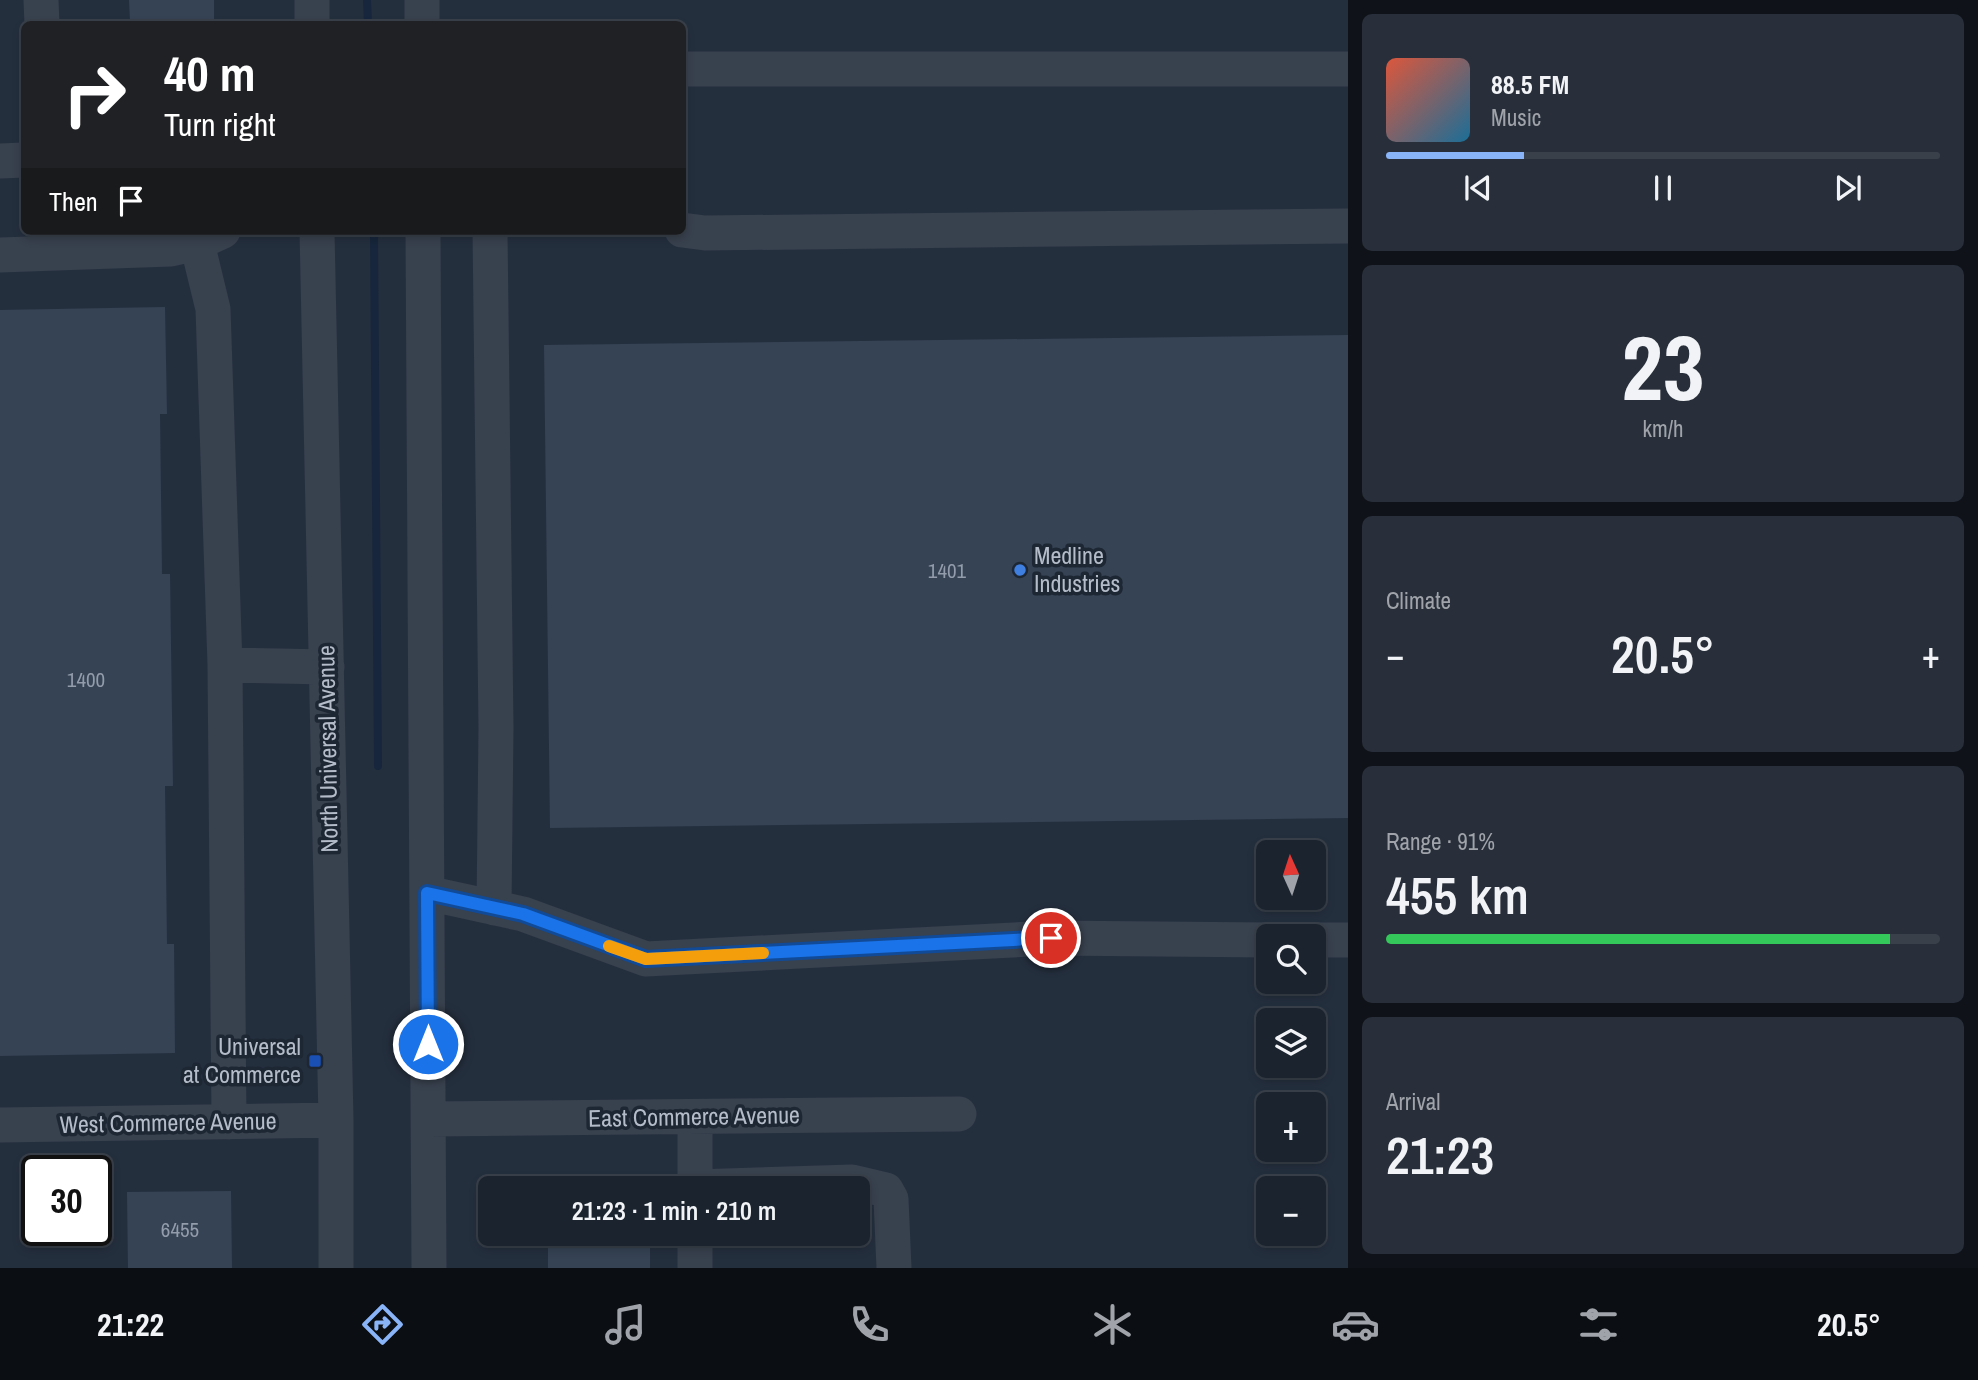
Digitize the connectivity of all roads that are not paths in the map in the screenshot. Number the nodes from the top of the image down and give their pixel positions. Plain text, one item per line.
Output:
1 (41, 0) edge
2 (312, 0) edge
3 (422, 0) edge
4 (41, 21) edge
5 (312, 21) edge
6 (422, 21) edge
7 (686, 69) edge
8 (1348, 69) edge
9 (21, 160) edge
10 (0, 161) edge
11 (1348, 226) edge
12 (686, 231) edge
13 (317, 235) edge
14 (423, 235) edge
15 (490, 235) edge
16 (210, 237) edge
17 (0, 255) edge
18 (225, 665) junction
19 (327, 667) junction
20 (427, 893) junction
21 (494, 908) junction
22 (1256, 940) edge
23 (1326, 940) edge
24 (1348, 940) edge
25 (958, 1114) dead end
26 (695, 1117) junction
27 (429, 1119) junction
28 (336, 1120) junction
29 (229, 1122) junction
30 (0, 1125) edge
31 (695, 1176) edge
32 (870, 1186) edge
33 (695, 1246) edge
34 (336, 1268) edge
35 (429, 1268) edge
36 (695, 1268) edge
37 (894, 1268) edge

1 - 4 street
2 - 5 street
3 - 6 street
7 - 8 street
9 - 10 street
11 - 12 street
13 - 19 street, North Universal Avenue
14 - 20 street
15 - 21 street
16 - 17 street
16 - 18 street
18 - 19 street
18 - 29 street
19 - 28 street, North Universal Avenue
20 - 21 street
20 - 27 street
21 - 22 street
23 - 24 street
25 - 26 street, East Commerce Avenue
26 - 27 street, East Commerce Avenue
26 - 31 street
27 - 35 street
28 - 29 street, West Commerce Avenue
28 - 34 street, North Universal Avenue
29 - 30 street, West Commerce Avenue
32 - 37 street
33 - 36 street

